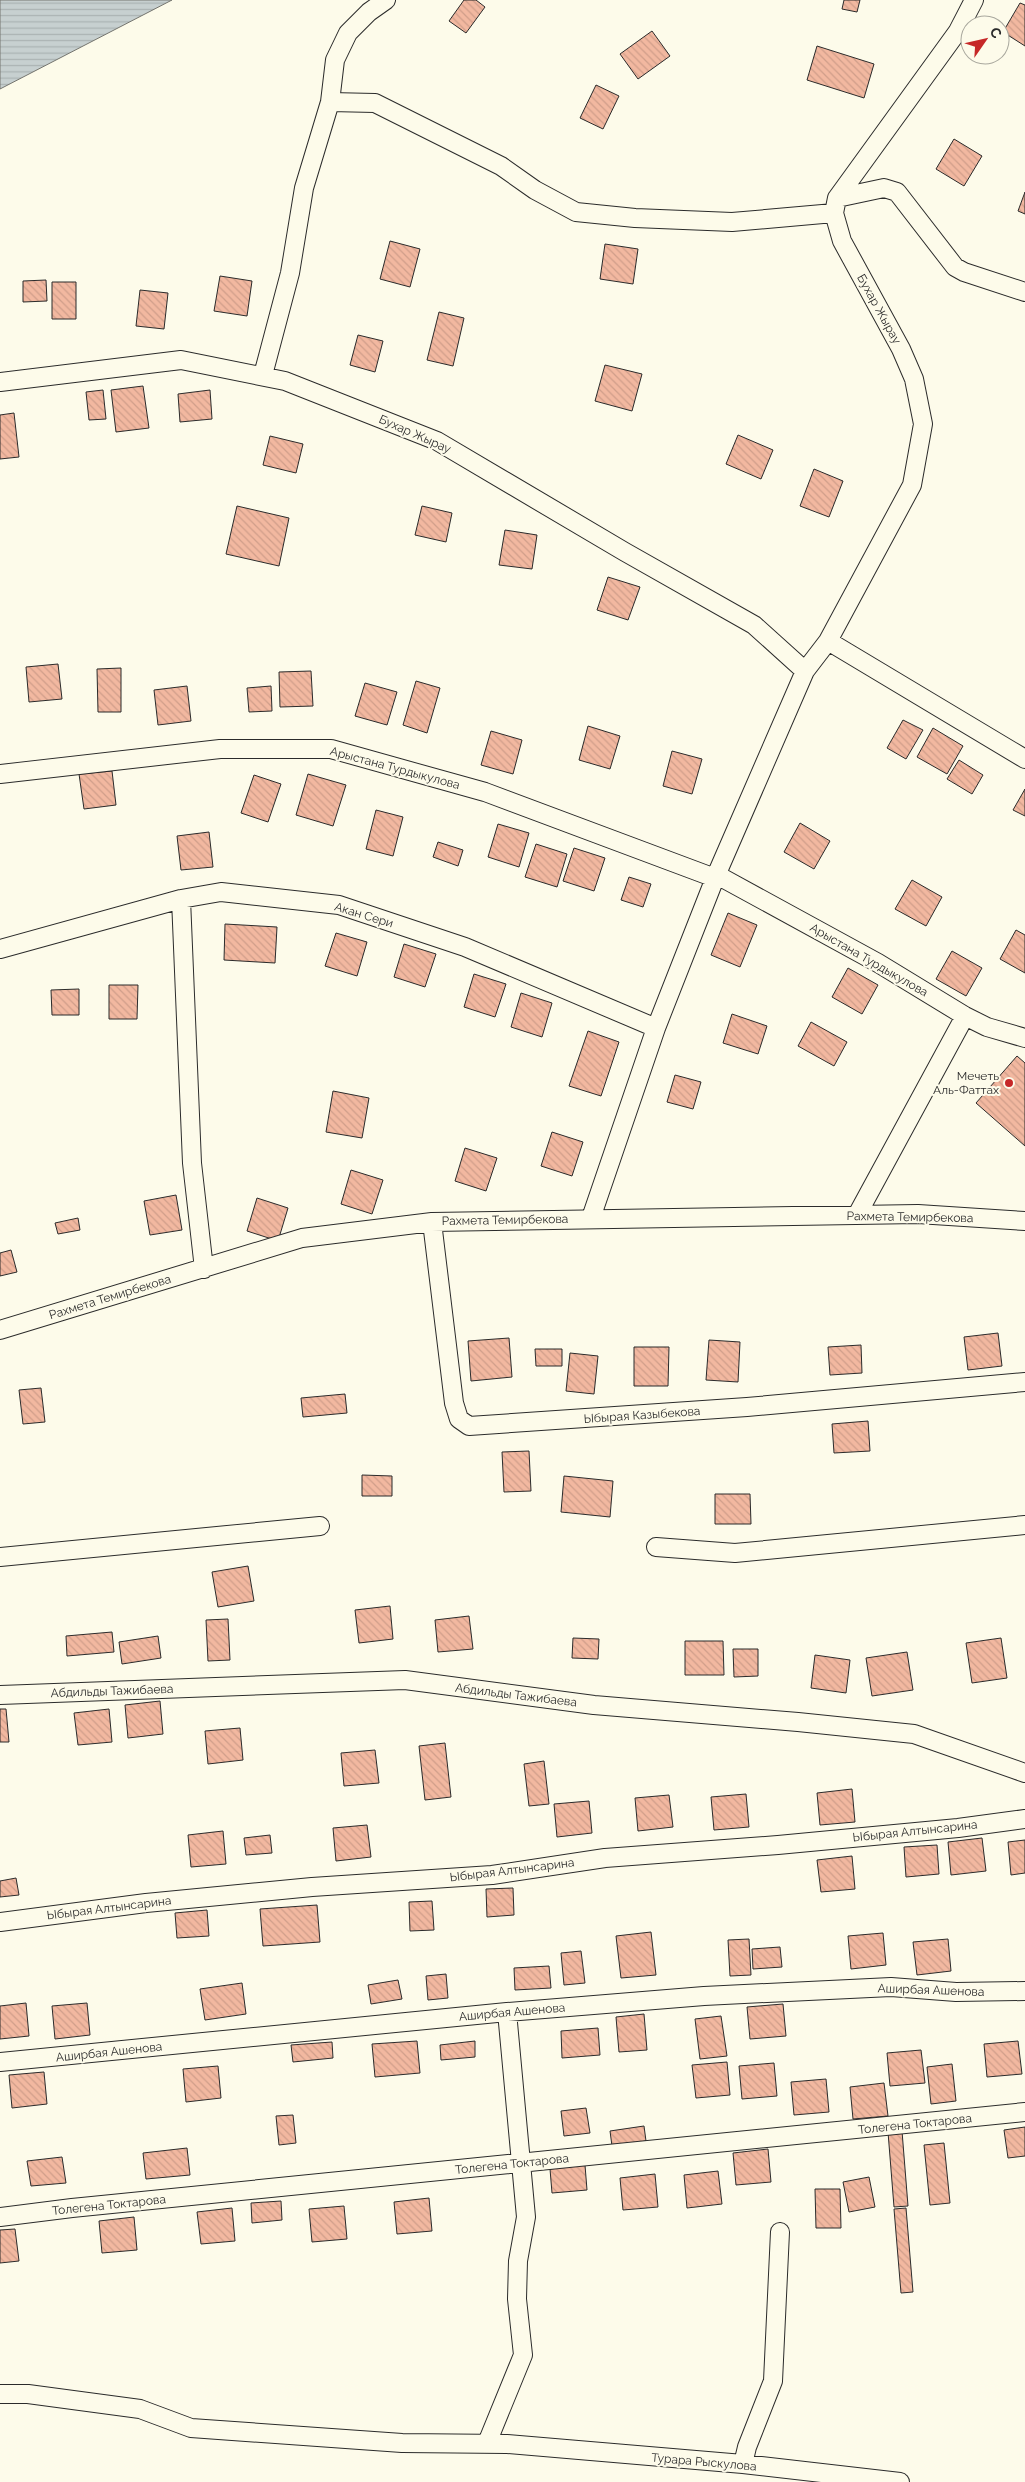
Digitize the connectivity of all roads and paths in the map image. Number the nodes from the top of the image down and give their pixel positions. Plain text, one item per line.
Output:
1 (386, 0) edge
2 (974, 0) edge
3 (330, 102) junction
4 (835, 206) junction
5 (1025, 292) edge
6 (263, 375) junction
7 (0, 382) edge
8 (828, 641) junction
9 (805, 671) junction
10 (1025, 759) edge
11 (0, 774) edge
12 (716, 876) junction
13 (181, 899) junction
14 (0, 949) edge
15 (965, 1016) junction
16 (656, 1028) junction
17 (1025, 1038) edge
18 (857, 1215) junction
19 (592, 1218) junction
20 (1025, 1221) edge
21 (432, 1222) junction
22 (204, 1269) junction
23 (0, 1330) edge
24 (1025, 1382) edge
25 (1025, 1525) edge
26 (320, 1526) dead end
27 (656, 1547) dead end
28 (0, 1557) edge
29 (0, 1695) edge
30 (1025, 1773) edge
31 (1025, 1819) edge
32 (0, 1922) edge
33 (1025, 1991) edge
34 (506, 2012) junction
35 (0, 2062) edge
36 (1025, 2112) edge
37 (522, 2163) junction
38 (0, 2217) edge
39 (780, 2232) dead end
40 (0, 2394) edge
41 (487, 2443) junction
42 (743, 2464) junction
43 (900, 2482) edge

1 - 3 street
2 - 4 street
3 - 4 street
3 - 6 street
4 - 5 street
4 - 8 street, Бухар Жырау
6 - 7 street, Бухар Жырау
6 - 9 street, Бухар Жырау
8 - 9 street, Бухар Жырау
8 - 10 street
9 - 12 street, Бухар Жырау
11 - 12 street, Арыстана Турдыкулова
12 - 15 street, Арыстана Турдыкулова
12 - 16 street, Бухар Жырау
13 - 14 street, Акан Сери
13 - 16 street, Акан Сери
13 - 22 street
15 - 17 street, Арыстана Турдыкулова
15 - 18 street
16 - 19 street, Бухар Жырау
18 - 19 street, Рахмета Темирбекова
18 - 20 street, Рахмета Темирбекова
19 - 21 street, Рахмета Темирбекова
21 - 22 street, Рахмета Темирбекова
21 - 24 street, Ыбырая Казыбекова
22 - 23 street, Рахмета Темирбекова
25 - 27 street
26 - 28 street
29 - 30 street, Абдильды Тажибаева
31 - 32 street, Ыбырая Алтынсарина
33 - 34 street, Аширбая Ашенова
34 - 35 street, Аширбая Ашенова
34 - 37 street
36 - 37 street, Толегена Токтарова
37 - 38 street, Толегена Токтарова
37 - 41 street
39 - 42 street
40 - 41 street, Турара Рыскулова
41 - 42 street, Турара Рыскулова
42 - 43 street, Турара Рыскулова

